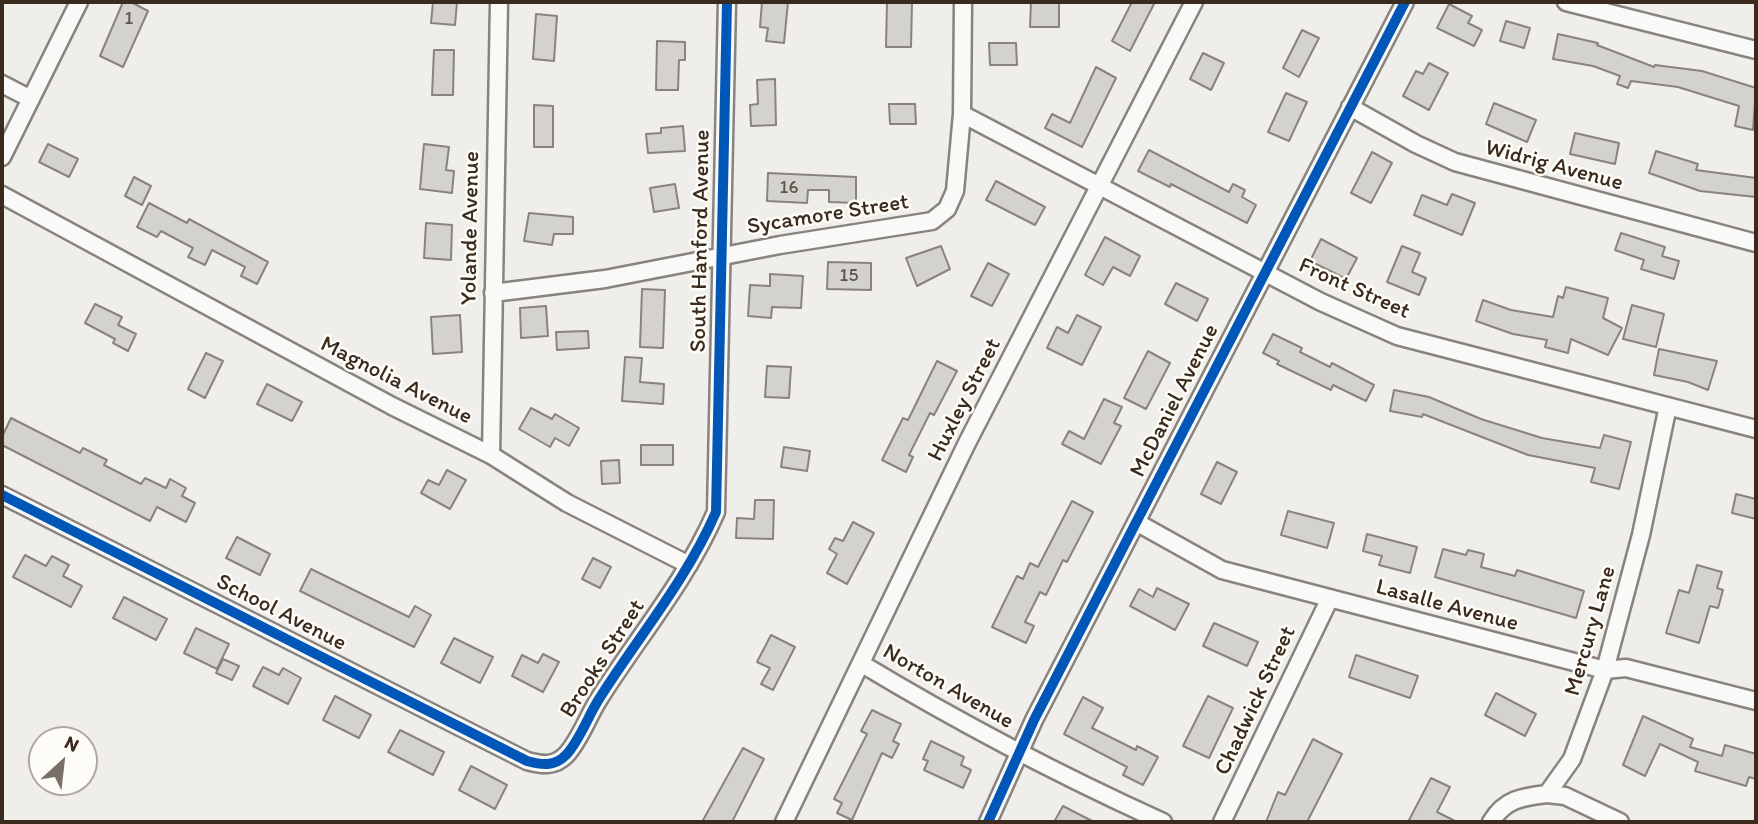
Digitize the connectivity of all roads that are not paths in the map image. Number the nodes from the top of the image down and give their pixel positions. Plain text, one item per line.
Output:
1 (79, 2) edge
2 (499, 2) edge
3 (727, 2) edge
4 (962, 2) edge
5 (1194, 2) edge
6 (1405, 2) edge
7 (1566, 2) edge
8 (1756, 50) edge
9 (2, 84) edge
10 (31, 99) junction
11 (1350, 107) junction
12 (962, 114) junction
13 (2, 156) edge
14 (1099, 185) junction
15 (2, 195) edge
16 (1756, 243) edge
17 (720, 256) junction
18 (1264, 272) junction
19 (493, 293) junction
20 (1668, 405) junction
21 (1756, 429) edge
22 (491, 455) junction
23 (2, 495) edge
24 (1136, 522) junction
25 (689, 565) junction
26 (1329, 598) junction
27 (862, 664) junction
28 (1605, 670) junction
29 (1756, 701) edge
30 (1019, 753) junction
31 (542, 765) joint
32 (1547, 794) junction
33 (784, 822) edge
34 (988, 822) edge
35 (1163, 822) edge
36 (1223, 822) edge
37 (1491, 822) edge
38 (1620, 822) edge

1 - 10 street
2 - 19 street, Yolande Avenue
3 - 17 street, South Hanford Avenue
4 - 12 street, Sycamore Street
5 - 14 street, Huxley Street
6 - 11 street, McDaniel Avenue
7 - 8 street
9 - 10 street
10 - 13 street
11 - 16 street, Widrig Avenue
11 - 18 street, McDaniel Avenue
12 - 14 street, Front Street
12 - 17 street, Sycamore Street
14 - 18 street, Front Street
14 - 27 street, Huxley Street
15 - 22 street, Magnolia Avenue
17 - 19 street, Sycamore Street
17 - 25 street, South Hanford Avenue
18 - 20 street, Front Street
18 - 24 street, McDaniel Avenue
19 - 22 street, Yolande Avenue
20 - 21 street, Front Street
20 - 28 street, Mercury Lane
22 - 25 street, Magnolia Avenue
23 - 31 street, School Avenue
24 - 26 street, Lasalle Avenue
24 - 30 street, McDaniel Avenue
25 - 31 street, Brooks Street
26 - 28 street, Lasalle Avenue
26 - 36 street, Chadwick Street
27 - 30 street, Norton Avenue
27 - 33 street, Huxley Street
28 - 29 street, Lasalle Avenue
28 - 32 street, Mercury Lane
30 - 34 street, McDaniel Avenue
30 - 35 street, Norton Avenue
32 - 37 street
32 - 38 street

